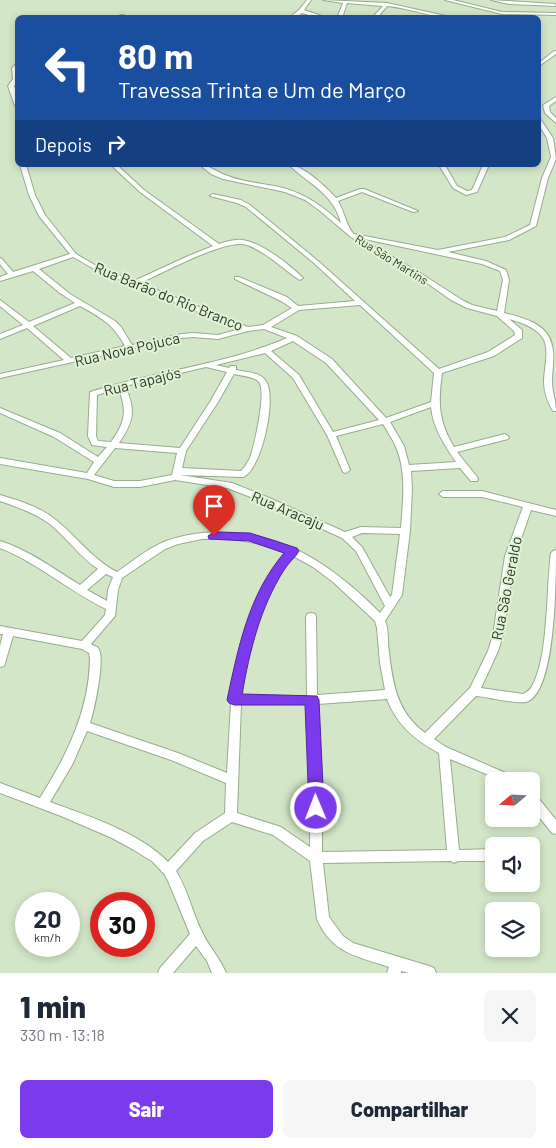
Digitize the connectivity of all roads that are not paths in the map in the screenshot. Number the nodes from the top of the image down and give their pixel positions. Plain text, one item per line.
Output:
1 (309, 0) edge
2 (326, 0) edge
3 (448, 0) edge
4 (493, 0) edge
5 (346, 1) junction
6 (522, 2) edge
7 (387, 4) junction
8 (554, 4) edge
9 (301, 11) junction
10 (556, 14) edge
11 (295, 15) edge
12 (315, 15) edge
13 (340, 15) edge
14 (376, 15) edge
15 (439, 15) edge
16 (501, 15) edge
17 (556, 52) edge
18 (541, 63) edge
19 (15, 80) edge
20 (15, 97) edge
21 (556, 99) edge
22 (556, 122) edge
23 (541, 124) edge
24 (555, 162) edge
25 (24, 167) edge
26 (116, 167) edge
27 (206, 167) edge
28 (295, 167) edge
29 (443, 167) edge
30 (485, 167) edge
31 (213, 196) dead end
32 (336, 200) junction
33 (415, 211) dead end
34 (349, 232) junction
35 (218, 247) junction
36 (435, 253) junction
37 (74, 255) junction
38 (0, 260) edge
39 (34, 268) junction
40 (12, 274) junction
41 (237, 278) dead end
42 (300, 278) dead end
43 (0, 279) edge
44 (135, 283) junction
45 (0, 302) edge
46 (82, 303) junction
47 (361, 303) junction
48 (297, 308) junction
49 (500, 315) junction
50 (265, 326) junction
51 (28, 327) junction
52 (248, 328) junction
53 (0, 337) edge
54 (294, 338) junction
55 (130, 348) junction
56 (266, 350) junction
57 (237, 358) junction
58 (70, 361) junction
59 (207, 366) junction
60 (231, 371) junction
61 (438, 372) junction
62 (3, 376) edge
63 (120, 385) junction
64 (435, 403) junction
65 (556, 409) edge
66 (0, 410) edge
67 (385, 421) junction
68 (331, 435) junction
69 (504, 437) dead end
70 (112, 445) junction
71 (453, 450) junction
72 (182, 451) junction
73 (0, 461) edge
74 (98, 461) junction
75 (462, 464) junction
76 (406, 468) junction
77 (346, 470) dead end
78 (176, 474) junction
79 (89, 476) junction
80 (474, 479) dead end
81 (443, 494) dead end
82 (0, 498) edge
83 (528, 505) junction
84 (556, 513) edge
85 (405, 531) junction
86 (345, 536) junction
87 (1, 544) edge
88 (292, 551) junction
89 (556, 553) edge
90 (104, 570) junction
91 (554, 574) edge
92 (118, 576) junction
93 (80, 590) junction
94 (390, 606) junction
95 (112, 608) junction
96 (311, 617) dead end
97 (380, 621) junction
98 (4, 631) edge
99 (84, 645) junction
100 (0, 663) edge
101 (474, 691) junction
102 (391, 694) junction
103 (234, 700) junction
104 (312, 700) junction
105 (85, 726) junction
106 (426, 740) junction
107 (444, 752) junction
108 (492, 772) edge
109 (232, 780) junction
110 (0, 788) edge
111 (42, 806) junction
112 (540, 809) edge
113 (231, 816) junction
114 (556, 829) edge
115 (485, 855) edge
116 (454, 857) junction
117 (316, 858) junction
118 (168, 870) junction
119 (196, 936) junction
120 (395, 968) edge
121 (165, 973) edge
122 (219, 973) edge
123 (429, 973) edge

1 - 9 street
2 - 5 street
3 - 16 street
4 - 6 street
5 - 7 street
5 - 13 street
6 - 8 street
7 - 14 street
7 - 15 street
8 - 10 street
9 - 11 street
9 - 12 street
10 - 16 street
17 - 18 street
19 - 20 street
21 - 22 street
23 - 24 street
24 - 36 street, Rua São Martins
25 - 37 street, Rua Barão do Rio Branco
26 - 35 street
27 - 34 street
28 - 32 street
29 - 30 street
31 - 47 street
32 - 33 street
32 - 34 street
34 - 36 street, Rua São Martins
34 - 49 street, Rua São Martins
35 - 42 street
35 - 44 street
36 - 49 street
37 - 39 street
37 - 44 street, Rua Barão do Rio Branco
38 - 40 street
39 - 40 street
39 - 46 street
40 - 43 street
41 - 48 street
44 - 52 street, Rua Barão do Rio Branco
45 - 51 street
46 - 51 street
46 - 55 street
47 - 48 street
47 - 61 street
48 - 50 street
49 - 61 street
49 - 65 street, Rua São Martins
50 - 52 street, Rua Barão do Rio Branco
50 - 54 street, Rua Barão do Rio Branco
51 - 53 street
51 - 58 street
52 - 55 street, Rua Nova Pojuca
54 - 56 street, Rua Tapajós
54 - 67 street, Rua Barão do Rio Branco
55 - 58 street, Rua Nova Pojuca
56 - 57 street, Rua Tapajós
56 - 68 street
57 - 59 street, Rua Tapajós
57 - 60 street
58 - 62 street, Rua Nova Pojuca
59 - 60 street
59 - 63 street, Rua Tapajós
60 - 72 street
60 - 78 street
61 - 64 street
63 - 70 street
63 - 70 street, Rua Tapajós
64 - 67 street
64 - 71 street
66 - 74 street
67 - 68 street
67 - 76 street, Rua Barão do Rio Branco
68 - 77 street
69 - 71 street
70 - 72 street, Rua Tapajós
70 - 74 street
71 - 75 street
72 - 78 street
73 - 79 street, Rua Aracaju
74 - 79 street
75 - 76 street
75 - 80 street
76 - 85 street, Rua Barão do Rio Branco
78 - 79 street, Rua Aracaju
78 - 86 street, Rua Aracaju
81 - 83 street
82 - 90 street
83 - 84 street
83 - 101 street, Rua São Geraldo
85 - 86 street
85 - 94 street, Rua Barão do Rio Branco
86 - 94 street, Rua Aracaju
87 - 93 street
88 - 92 street
88 - 97 street
88 - 103 street
89 - 91 street
90 - 92 street
90 - 93 street
91 - 101 street
92 - 95 street
93 - 95 street
94 - 97 street, Rua Barão do Rio Branco
95 - 99 street
96 - 104 street
97 - 102 street
98 - 99 street
98 - 100 street
99 - 105 street
101 - 106 street, Rua São Geraldo
102 - 104 street
102 - 106 street
103 - 104 street
103 - 109 street
104 - 117 street
105 - 109 street
105 - 111 street
106 - 107 street
107 - 108 street
107 - 116 street
109 - 113 street
110 - 111 street
111 - 118 street
112 - 114 street
113 - 117 street
113 - 118 street
115 - 116 street
116 - 117 street
117 - 120 street
118 - 119 street
119 - 121 street
119 - 122 street
120 - 123 street

